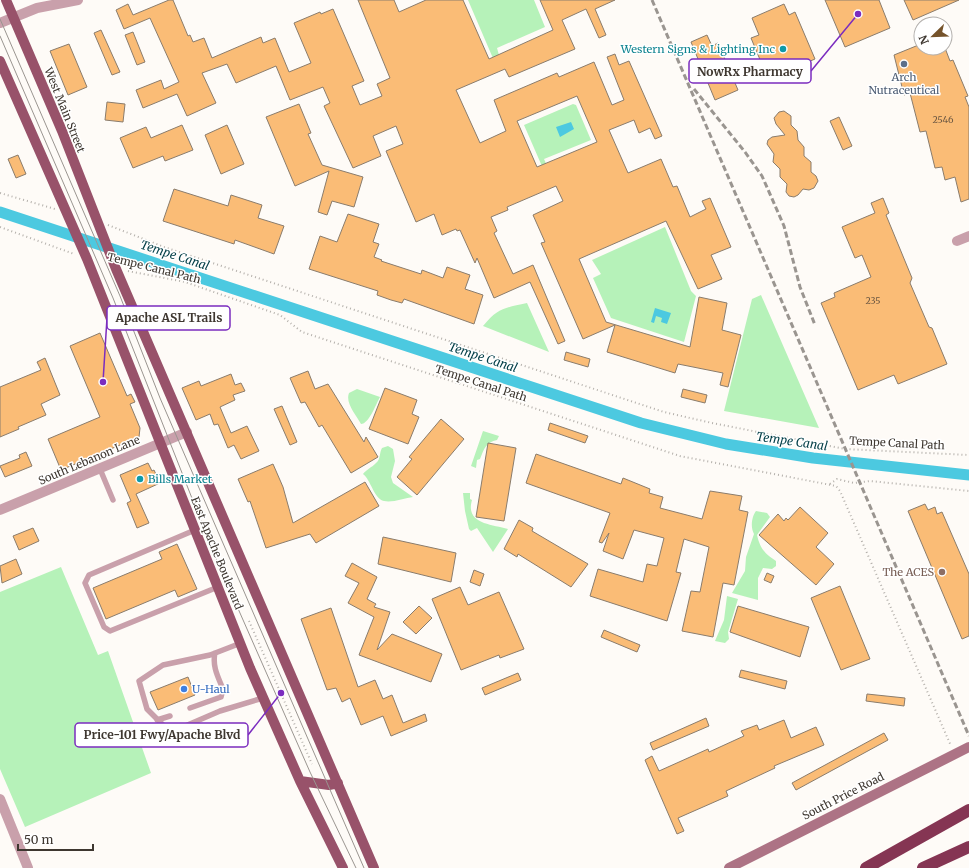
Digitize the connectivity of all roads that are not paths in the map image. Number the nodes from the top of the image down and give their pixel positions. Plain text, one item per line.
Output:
1 (6, 0) edge
2 (78, 0) edge
3 (14, 17) junction
4 (1, 23) edge
5 (0, 62) edge
6 (99, 225) joint
7 (969, 236) edge
8 (957, 241) dead end
9 (187, 432) junction
10 (160, 444) junction
11 (100, 469) junction
12 (113, 500) dead end
13 (0, 510) edge
14 (195, 530) junction
15 (218, 587) junction
16 (240, 644) junction
17 (215, 653) junction
18 (263, 698) junction
19 (190, 708) dead end
20 (170, 716) dead end
21 (157, 720) junction
22 (969, 747) edge
23 (300, 781) junction
24 (338, 783) junction
25 (0, 799) edge
26 (969, 810) edge
27 (969, 847) edge
28 (28, 868) edge
29 (342, 868) edge
30 (374, 868) edge
31 (729, 868) edge
32 (866, 868) edge
33 (923, 868) edge

1 - 3 main road, West Main Street
2 - 3 street
3 - 4 street
3 - 6 main road, West Main Street
5 - 10 main road, East Apache Boulevard
6 - 9 main road, East Apache Boulevard
7 - 8 street
9 - 10 street, South Lebanon Lane
9 - 24 main road, East Apache Boulevard
10 - 11 street, South Lebanon Lane
10 - 14 main road, East Apache Boulevard
11 - 12 lane
11 - 13 street, South Lebanon Lane
14 - 15 main road, East Apache Boulevard
14 - 15 lane
15 - 16 main road, East Apache Boulevard
16 - 17 lane
16 - 18 main road, East Apache Boulevard
17 - 19 lane
17 - 21 lane
18 - 21 lane
18 - 23 main road, East Apache Boulevard
20 - 21 lane
22 - 31 main road, South Price Road
23 - 24 main road
23 - 29 main road, East Apache Boulevard
24 - 30 main road, East Apache Boulevard
25 - 28 street
26 - 32 highway
27 - 33 highway

